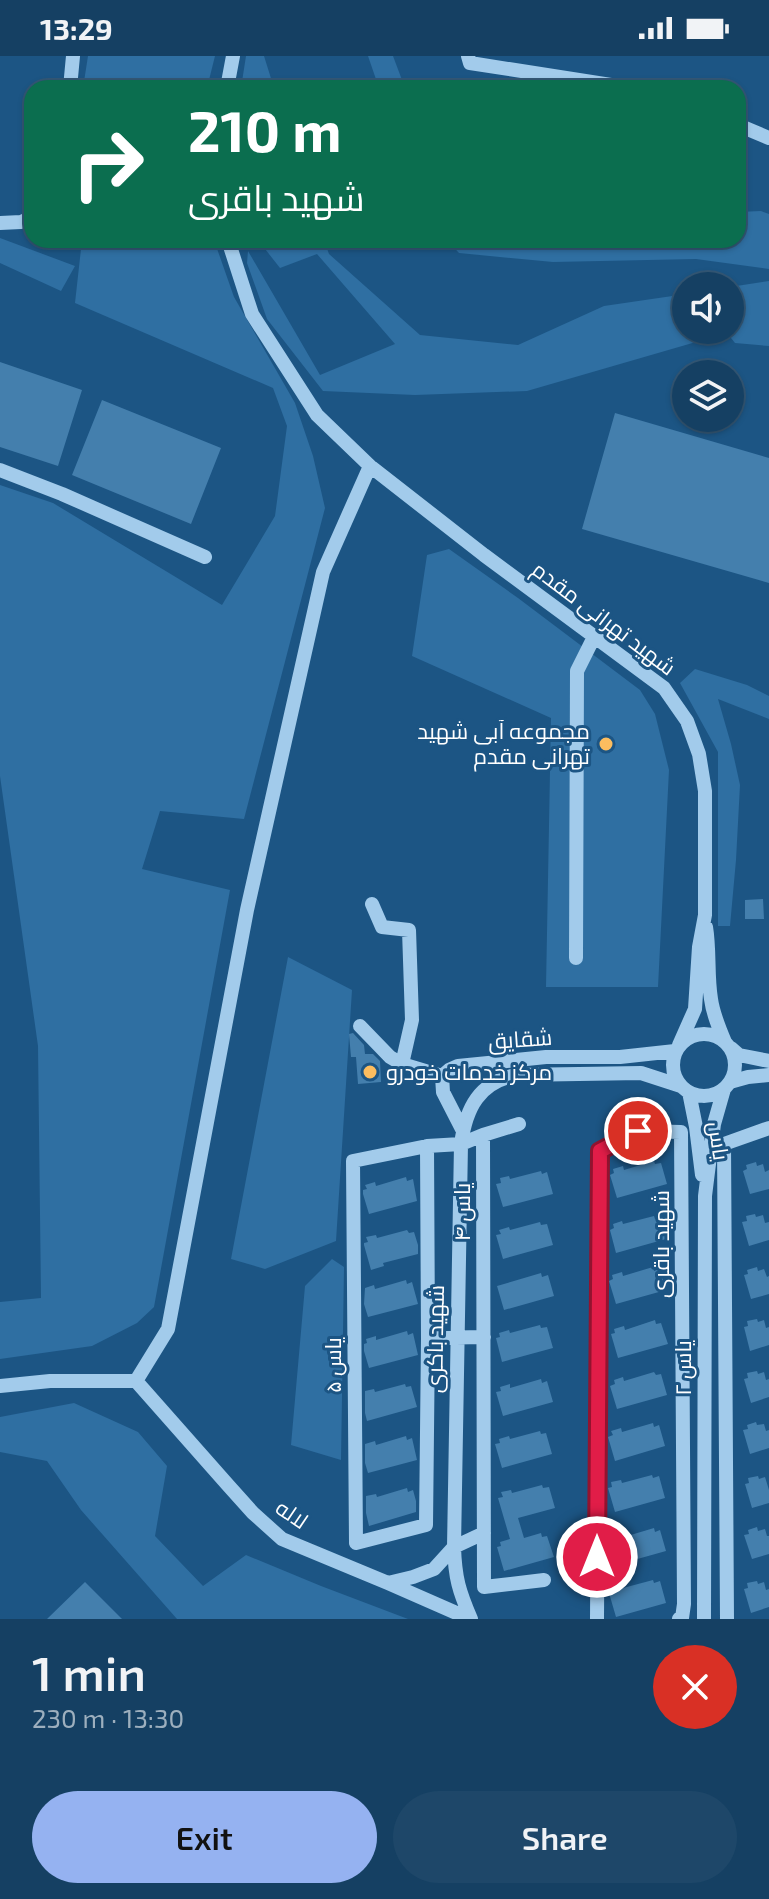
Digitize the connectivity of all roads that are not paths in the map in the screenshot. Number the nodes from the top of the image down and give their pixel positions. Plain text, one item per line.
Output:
1 (73, 56) edge
2 (233, 56) edge
3 (468, 56) edge
4 (71, 80) edge
5 (228, 80) edge
6 (579, 80) edge
7 (746, 128) edge
8 (769, 138) edge
9 (24, 221) edge
10 (0, 223) edge
11 (231, 248) edge
12 (370, 466) junction
13 (0, 470) edge
14 (205, 557) dead end
15 (594, 637) junction
16 (372, 904) dead end
17 (705, 915) junction
18 (576, 958) dead end
19 (360, 1026) dead end
20 (728, 1045) junction
21 (677, 1048) junction
22 (769, 1061) edge
23 (402, 1064) junction
24 (769, 1075) edge
25 (442, 1076) junction
26 (727, 1085) junction
27 (685, 1089) junction
28 (519, 1124) dead end
29 (769, 1128) edge
30 (483, 1135) junction
31 (462, 1138) junction
32 (704, 1142) junction
33 (427, 1146) junction
34 (705, 1196) joint
35 (484, 1337) junction
36 (428, 1338) junction
37 (457, 1338) junction
38 (136, 1381) junction
39 (726, 1384) junction
40 (0, 1386) edge
41 (704, 1387) junction
42 (683, 1390) junction
43 (426, 1496) junction
44 (455, 1497) junction
45 (484, 1533) junction
46 (454, 1547) junction
47 (544, 1580) dead end
48 (388, 1583) junction
49 (727, 1600) junction
50 (705, 1601) junction
51 (684, 1604) junction
52 (470, 1619) edge
53 (597, 1619) edge
54 (679, 1619) edge
55 (695, 1619) edge
56 (704, 1619) edge
57 (727, 1619) edge

1 - 4 street
2 - 5 street
3 - 6 street
7 - 8 street
9 - 10 street
11 - 12 street, شهید تهرانی مقدم
12 - 15 street, شهید تهرانی مقدم
12 - 38 street
13 - 14 street
15 - 17 street, شهید تهرانی مقدم
15 - 18 street
16 - 23 street
17 - 20 street, شهید تهرانی مقدم
17 - 21 street, شهید تهرانی مقدم
19 - 23 street
20 - 21 street
20 - 22 street
20 - 26 street
21 - 25 street, شقایق
21 - 27 street
23 - 25 street
24 - 26 street
25 - 31 street
26 - 27 street
26 - 32 street
27 - 31 street, شقایق
27 - 32 street, یاس
28 - 30 street
29 - 32 street
30 - 31 street
30 - 35 street, یاس ۴
31 - 33 street, یاس ۵
31 - 37 street, شهید باکری
32 - 34 street, یاس
32 - 39 street
32 - 42 street, شهید باقری
32 - 53 street
33 - 36 street, یاس ۵
33 - 43 street, یاس ۵
34 - 41 street, یاس ۲
35 - 37 street
35 - 45 street, یاس ۴
36 - 37 street
36 - 43 street, یاس ۵
37 - 44 street, شهید باکری
38 - 40 street
38 - 48 street, لاله
39 - 41 street
39 - 49 street
41 - 42 street
41 - 50 street, یاس ۲
42 - 51 street, شهید باقری
43 - 44 street
44 - 46 street, شهید باکری
45 - 46 street
45 - 47 street, یاس ۴
46 - 48 street
46 - 52 street, شهید باکری
48 - 52 street, لاله
49 - 50 street
49 - 57 street
50 - 51 street
50 - 55 street, یاس ۲
50 - 56 street, یاس ۲
51 - 54 street, شهید باقری

